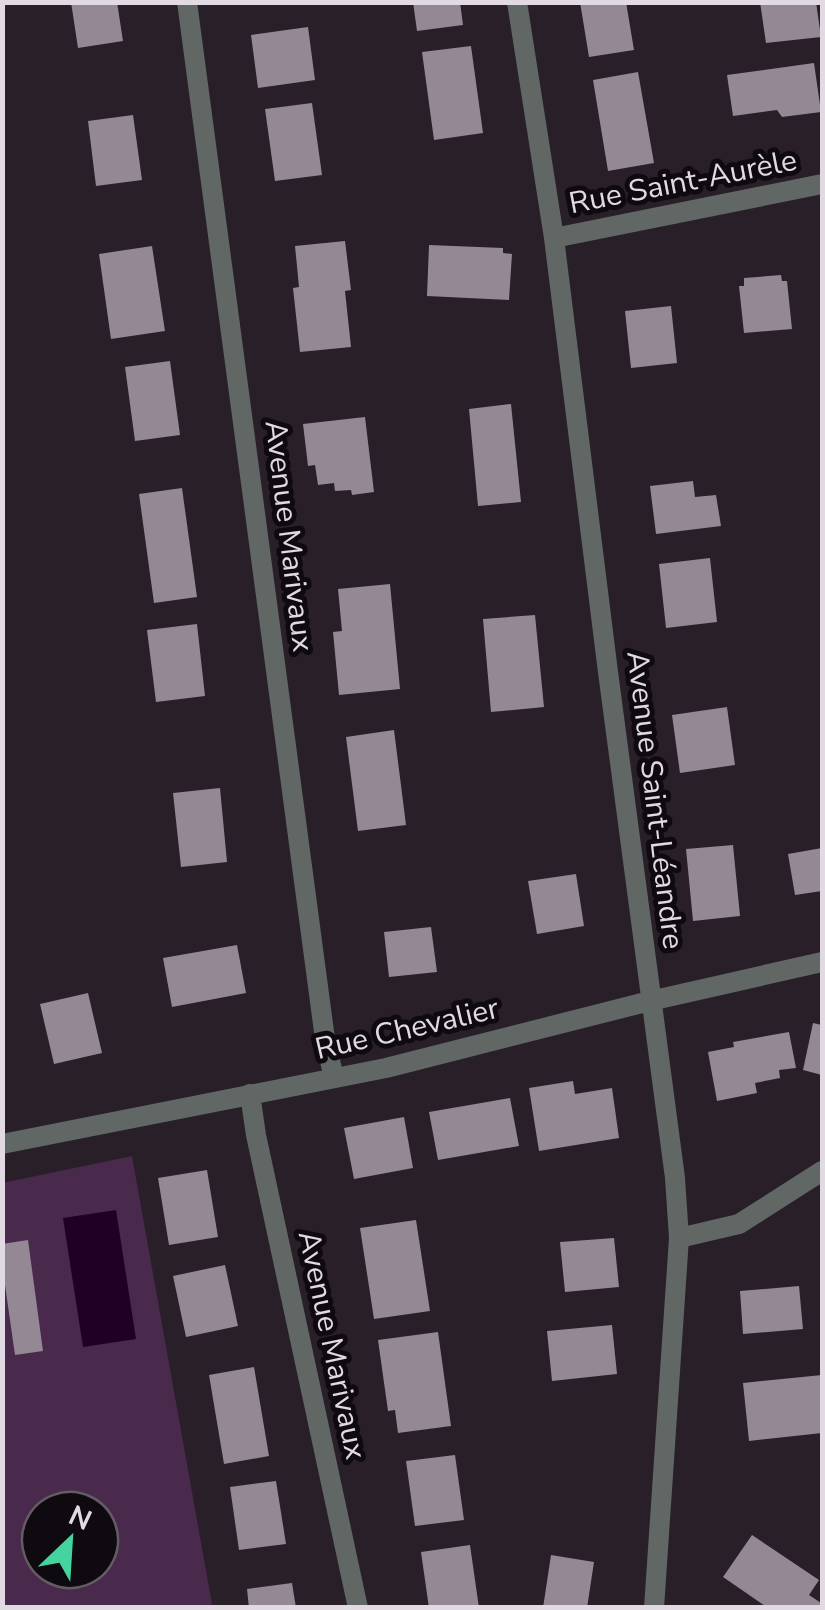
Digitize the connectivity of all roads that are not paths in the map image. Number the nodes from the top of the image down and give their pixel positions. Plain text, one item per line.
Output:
1 (188, 2) edge
2 (517, 2) edge
3 (822, 184) edge
4 (554, 238) junction
5 (822, 962) edge
6 (650, 1001) junction
7 (334, 1078) junction
8 (250, 1094) junction
9 (2, 1144) edge
10 (822, 1171) edge
11 (679, 1238) junction
12 (358, 1608) edge
13 (654, 1608) edge

1 - 7 street, Avenue Marivaux
2 - 4 street, Avenue Saint-Léandre
3 - 4 street, Rue Saint-Aurèle
4 - 6 street, Avenue Saint-Léandre
5 - 6 street, Rue Chevalier
6 - 7 street, Rue Chevalier
6 - 11 street, Avenue Saint-Léandre
7 - 8 street, Rue Chevalier
8 - 9 street, Rue Chevalier
8 - 12 street, Avenue Marivaux
10 - 11 street
11 - 13 street, Avenue Saint-Léandre

